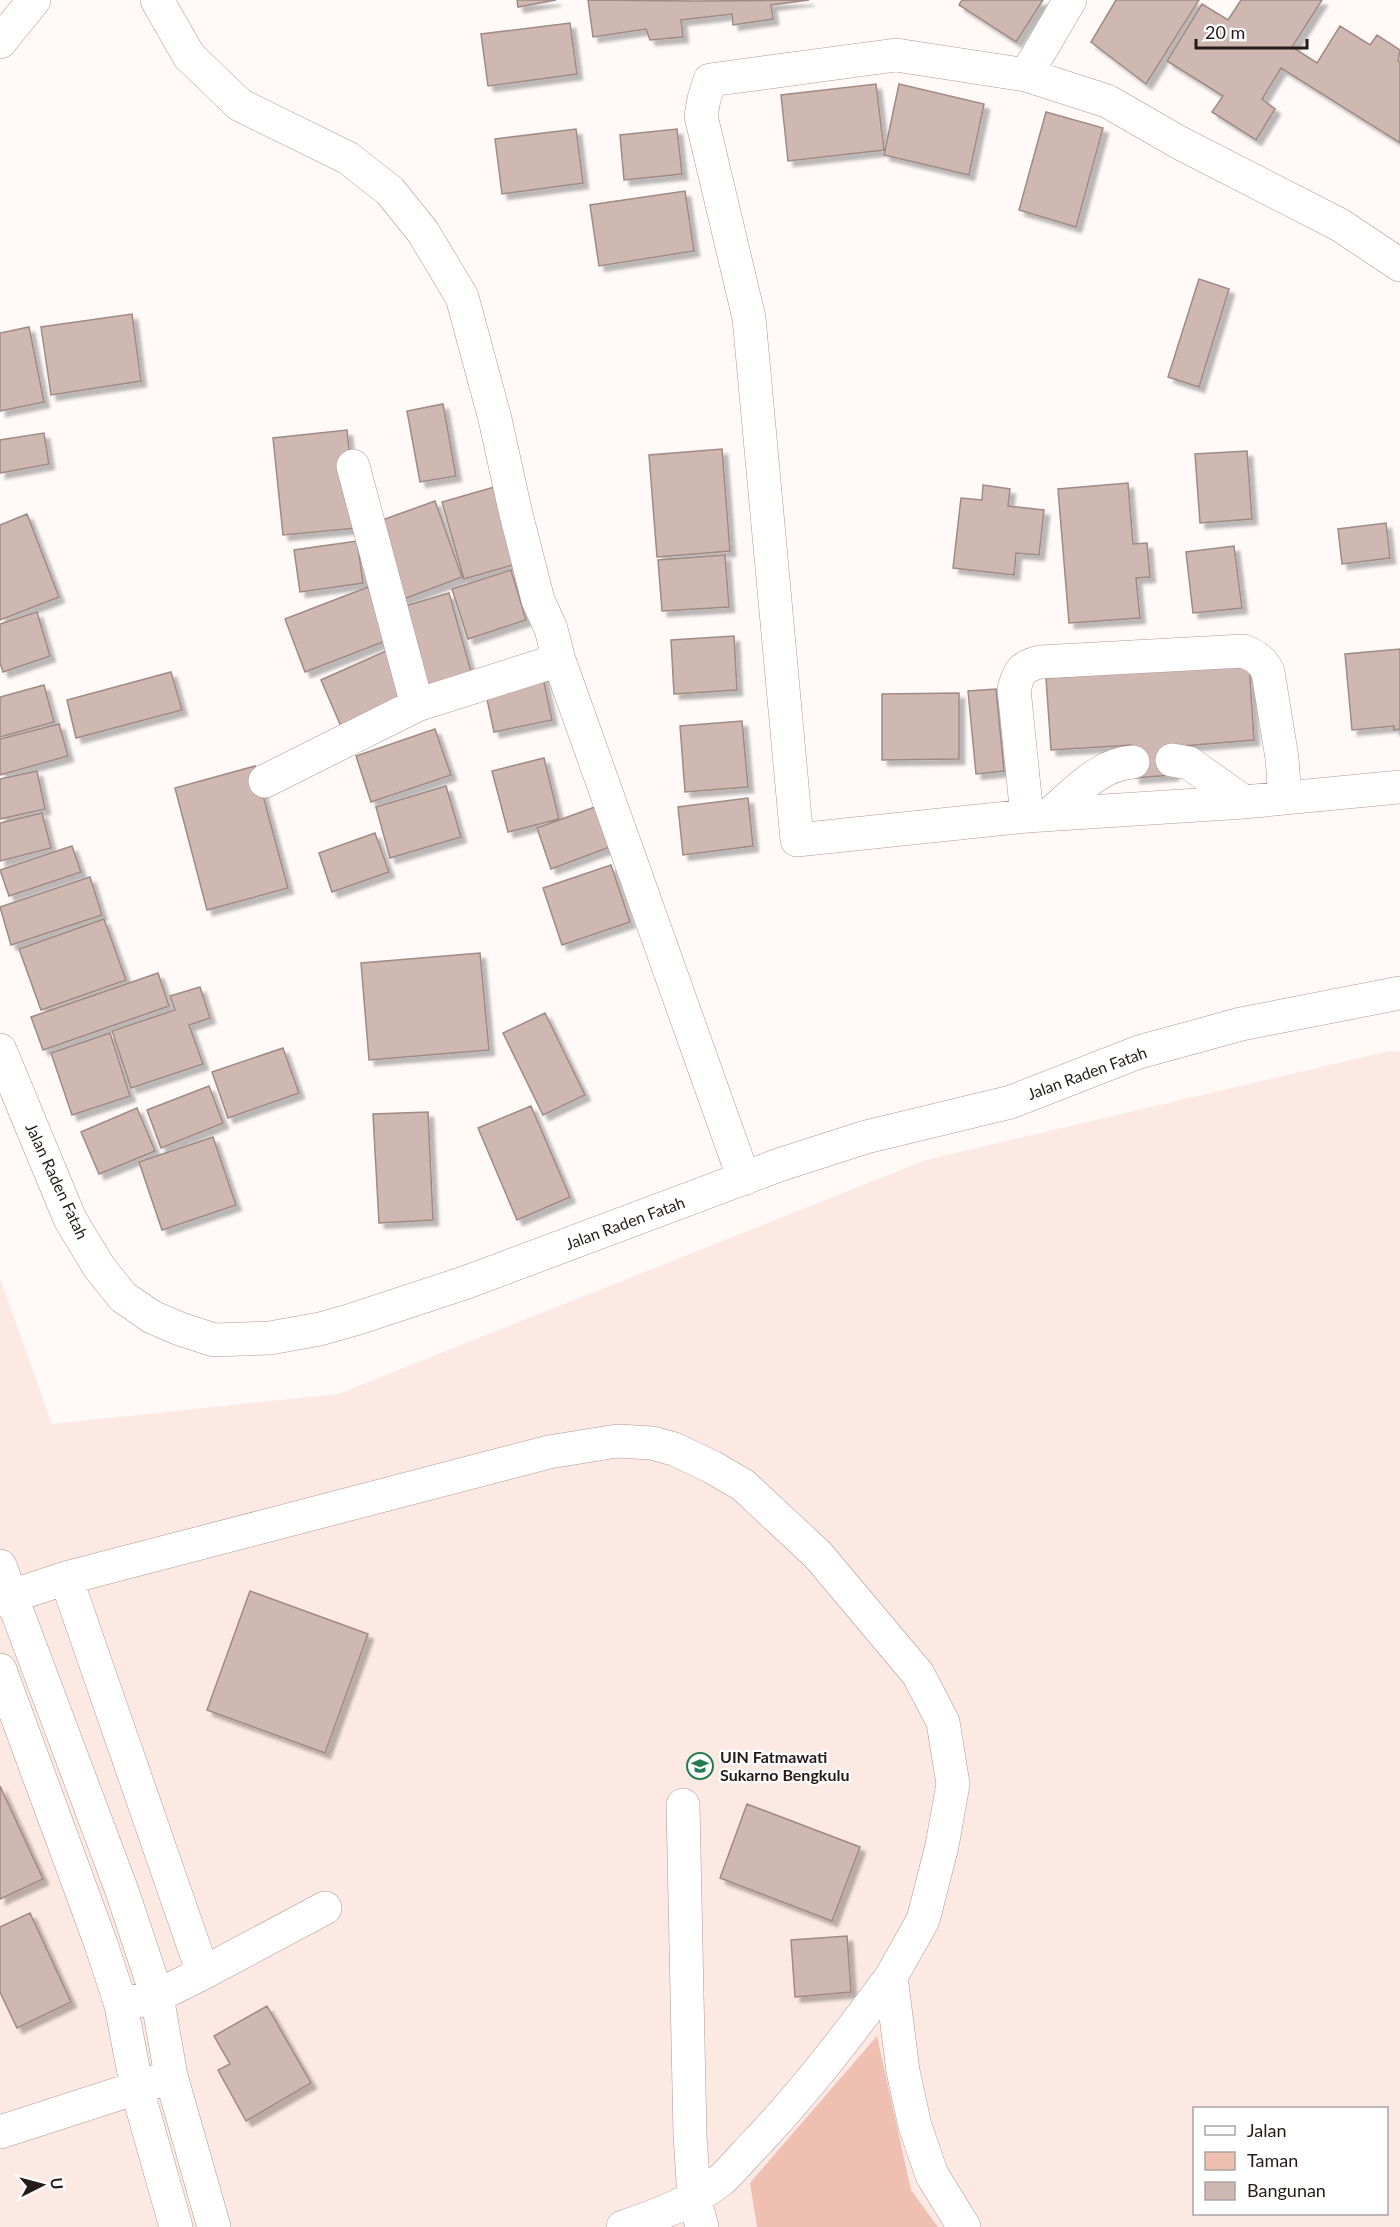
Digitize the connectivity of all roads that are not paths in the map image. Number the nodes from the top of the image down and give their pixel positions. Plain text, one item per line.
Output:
1 (34, 0) edge
2 (157, 0) edge
3 (1070, 0) edge
4 (0, 42) edge
5 (1026, 75) junction
6 (1400, 265) edge
7 (353, 466) dead end
8 (560, 660) junction
9 (417, 705) junction
10 (1172, 760) dead end
11 (1133, 762) dead end
12 (265, 781) dead end
13 (1400, 787) edge
14 (1285, 798) junction
15 (1244, 802) junction
16 (1038, 815) junction
17 (1400, 993) edge
18 (0, 1050) edge
19 (744, 1179) junction
20 (66, 1578) junction
21 (4, 1587) edge
22 (0, 1670) edge
23 (683, 1805) dead end
24 (325, 1908) dead end
25 (203, 1973) junction
26 (891, 1977) junction
27 (157, 1996) junction
28 (121, 2005) junction
29 (171, 2076) junction
30 (137, 2089) junction
31 (0, 2132) edge
32 (698, 2212) edge
33 (176, 2227) edge
34 (214, 2227) edge
35 (623, 2227) edge
36 (964, 2227) edge

1 - 4 main road
2 - 8 main road
3 - 5 main road
5 - 6 main road
5 - 16 main road
7 - 9 main road
8 - 9 main road
8 - 19 main road
9 - 12 main road
10 - 15 main road
11 - 16 main road
13 - 14 main road
14 - 15 main road
14 - 16 main road
15 - 16 main road
17 - 19 main road, Jalan Raden Fatah
18 - 19 main road, Jalan Raden Fatah
20 - 21 main road
20 - 25 main road
20 - 26 main road
21 - 27 main road
22 - 28 main road
23 - 32 main road
24 - 25 main road
25 - 27 main road
26 - 32 main road
26 - 36 main road
27 - 28 main road
27 - 29 main road
28 - 30 main road
29 - 30 main road
29 - 34 main road
30 - 31 main road
30 - 33 main road
32 - 35 main road

